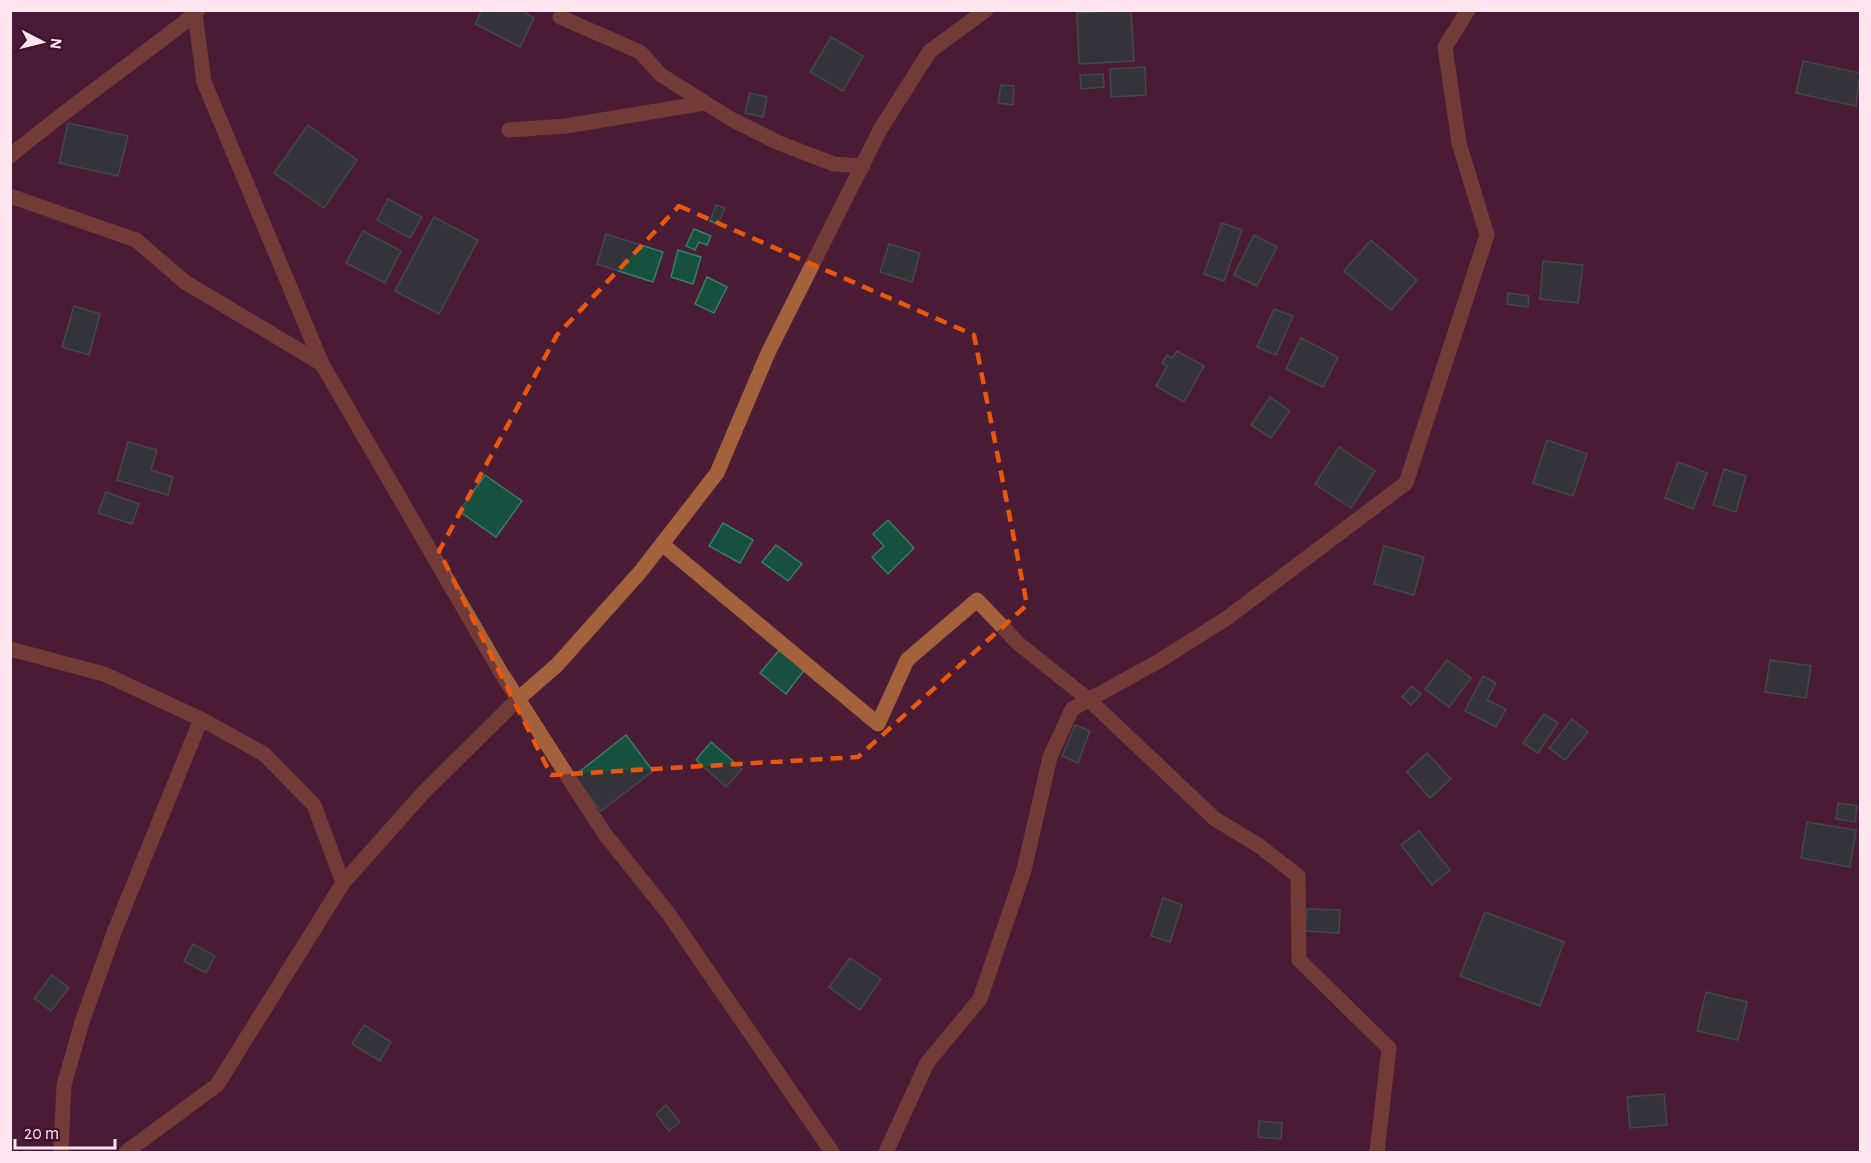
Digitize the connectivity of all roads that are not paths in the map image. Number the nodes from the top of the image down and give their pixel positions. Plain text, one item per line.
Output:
1 (986, 10) edge
2 (1468, 10) edge
3 (196, 12) edge
4 (560, 17) dead end
5 (705, 103) junction
6 (509, 130) dead end
7 (10, 156) edge
8 (863, 166) junction
9 (11, 198) edge
10 (322, 364) junction
11 (662, 544) junction
12 (10, 649) edge
13 (518, 699) junction
14 (1088, 699) junction
15 (201, 719) junction
16 (343, 883) junction
17 (61, 1152) edge
18 (126, 1152) edge
19 (832, 1152) edge
20 (886, 1152) edge
21 (1377, 1152) edge

1 - 8 street
2 - 14 street
3 - 7 street
3 - 10 street
4 - 5 street
5 - 6 street
5 - 8 street
8 - 11 street
9 - 10 street
10 - 13 street
11 - 13 street
11 - 14 street
12 - 15 street
13 - 16 street
13 - 19 street
14 - 20 street
14 - 21 street
15 - 16 street
15 - 17 street
16 - 18 street

